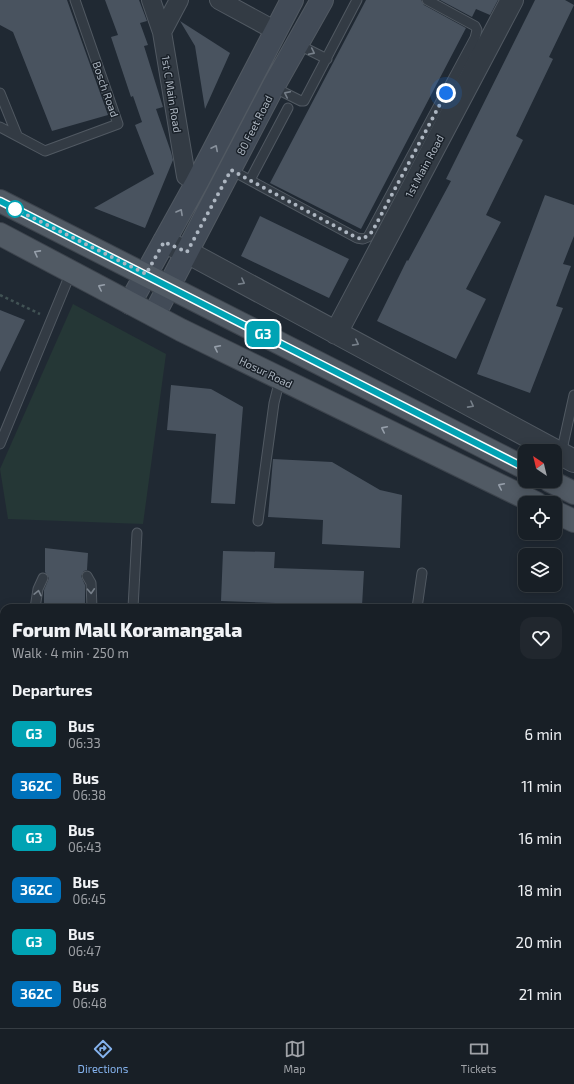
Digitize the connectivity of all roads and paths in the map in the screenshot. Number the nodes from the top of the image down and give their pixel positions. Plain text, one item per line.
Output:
1 (75, 0) edge
2 (151, 0) edge
3 (179, 0) edge
4 (219, 0) edge
5 (292, 0) edge
6 (322, 0) edge
7 (357, 0) edge
8 (427, 0) edge
9 (512, 0) edge
10 (276, 31) junction
11 (162, 32) junction
12 (296, 44) junction
13 (327, 59) junction
14 (274, 87) junction
15 (0, 93) edge
16 (288, 108) dead end
17 (0, 127) edge
18 (17, 135) junction
19 (241, 175) junction
20 (197, 182) junction
21 (0, 201) edge
22 (0, 234) edge
23 (164, 242) junction
24 (187, 252) junction
25 (71, 272) junction
26 (146, 274) junction
27 (169, 287) junction
28 (0, 294) edge
29 (130, 303) junction
30 (154, 315) junction
31 (51, 320) junction
32 (336, 333) junction
33 (280, 379) junction
34 (574, 395) edge
35 (0, 444) edge
36 (568, 457) edge
37 (518, 464) edge
38 (562, 488) edge
39 (574, 494) edge
40 (522, 496) edge
41 (562, 515) edge
42 (258, 521) dead end
43 (574, 521) edge
44 (137, 534) dead end
45 (422, 572) dead end
46 (87, 576) dead end
47 (43, 578) dead end
48 (36, 604) edge
49 (92, 604) edge
50 (133, 604) edge
51 (418, 604) edge

1 - 18 lane, Bosch Road
2 - 11 street, 1st C Main Road
3 - 11 street
4 - 10 street
5 - 10 main road
6 - 12 main road, 80 Feet Road
7 - 13 lane
8 - 19 lane
9 - 32 street, 1st Main Road
20 -> 10 main road
11 - 20 street, 1st C Main Road
12 -> 13 lane
12 - 14 main road, 80 Feet Road
13 -> 14 lane
14 - 19 main road, 80 Feet Road
15 - 18 lane
16 - 19 lane
17 - 18 lane, Bosch Road
19 - 24 main road, 80 Feet Road
23 -> 20 main road
21 - 26 main road
25 -> 22 main road, Hosur Road
23 - 24 street
23 - 26 main road
24 - 27 main road, 80 Feet Road
24 -> 32 street
29 -> 25 main road, Hosur Road
25 - 31 lane
26 - 27 main road
26 - 29 main road
27 - 30 main road, 80 Feet Road
27 - 37 main road
28 - 31 path
29 - 30 main road, Hosur Road
33 -> 30 main road, Hosur Road
31 - 35 lane
32 -> 36 street
40 -> 33 main road, Hosur Road
33 - 42 lane
34 - 36 lane
38 - 39 main road
41 - 43 main road
44 - 50 lane
45 - 51 lane
46 -> 49 lane
48 -> 47 lane

